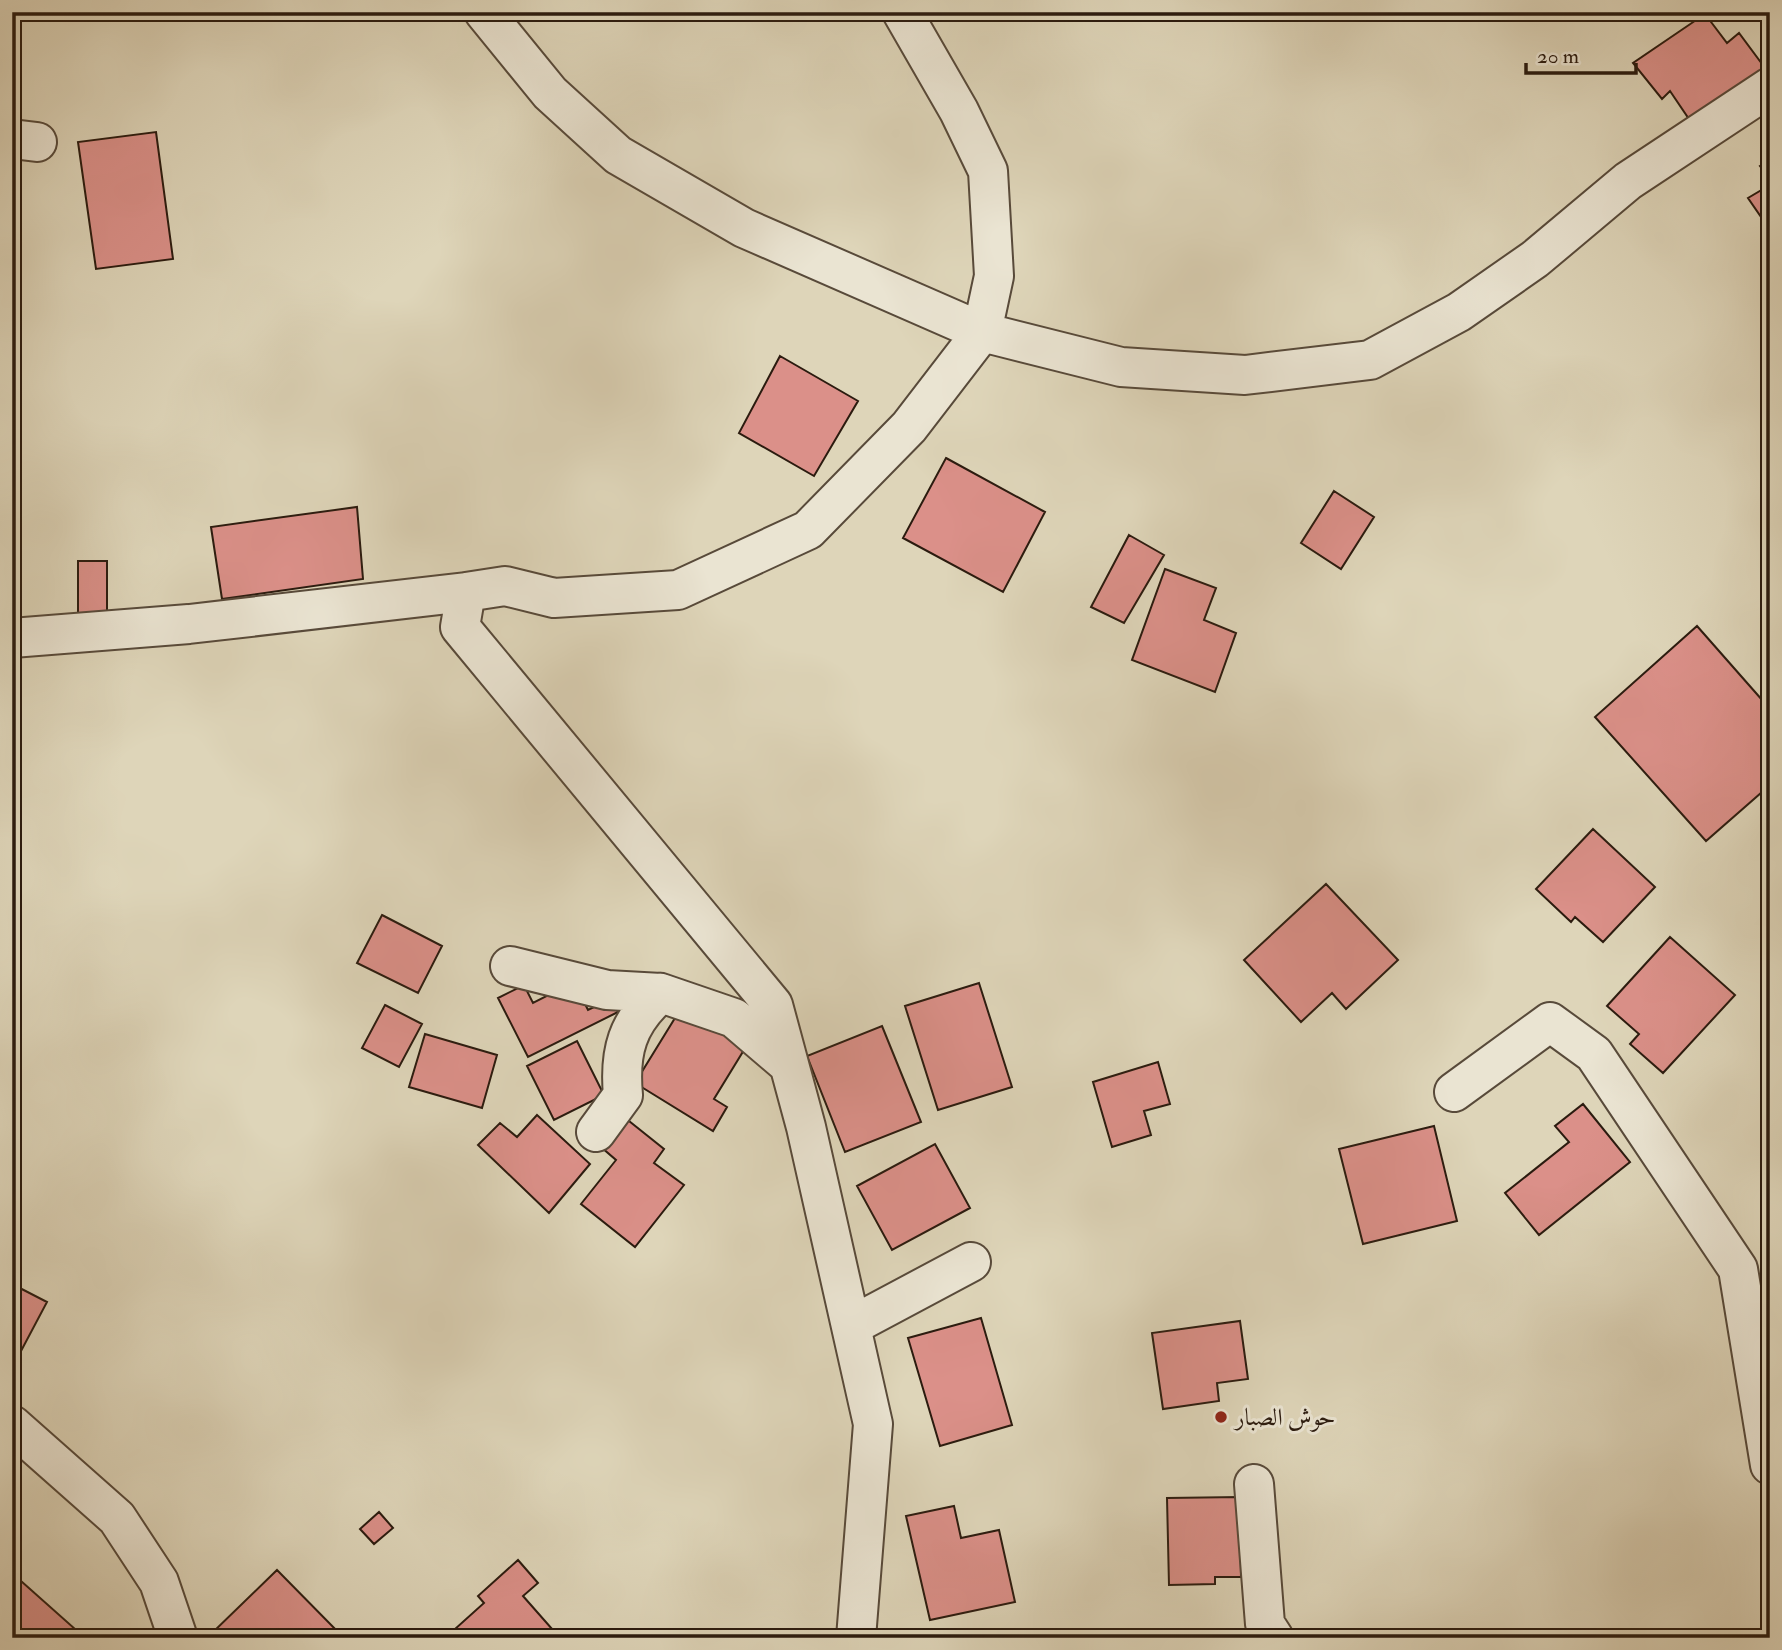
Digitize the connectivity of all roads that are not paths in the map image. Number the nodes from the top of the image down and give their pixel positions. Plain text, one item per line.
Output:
1 (484, 12) edge
2 (902, 12) edge
3 (1770, 87) edge
4 (982, 332) junction
5 (466, 592) junction
6 (12, 638) edge
7 (510, 966) dead end
8 (661, 993) junction
9 (789, 1065) junction
10 (1454, 1092) dead end
11 (596, 1132) dead end
12 (971, 1262) dead end
13 (851, 1326) junction
14 (12, 1425) edge
15 (1770, 1465) edge
16 (1254, 1484) dead end
17 (178, 1638) edge
18 (856, 1638) edge
19 (1274, 1638) edge

1 - 4 street
2 - 4 street
3 - 4 street
4 - 5 street
5 - 6 street
5 - 9 street
7 - 8 street
8 - 9 street
8 - 11 street
9 - 13 street
10 - 15 street
12 - 13 street
13 - 18 street
14 - 17 street
16 - 19 street

